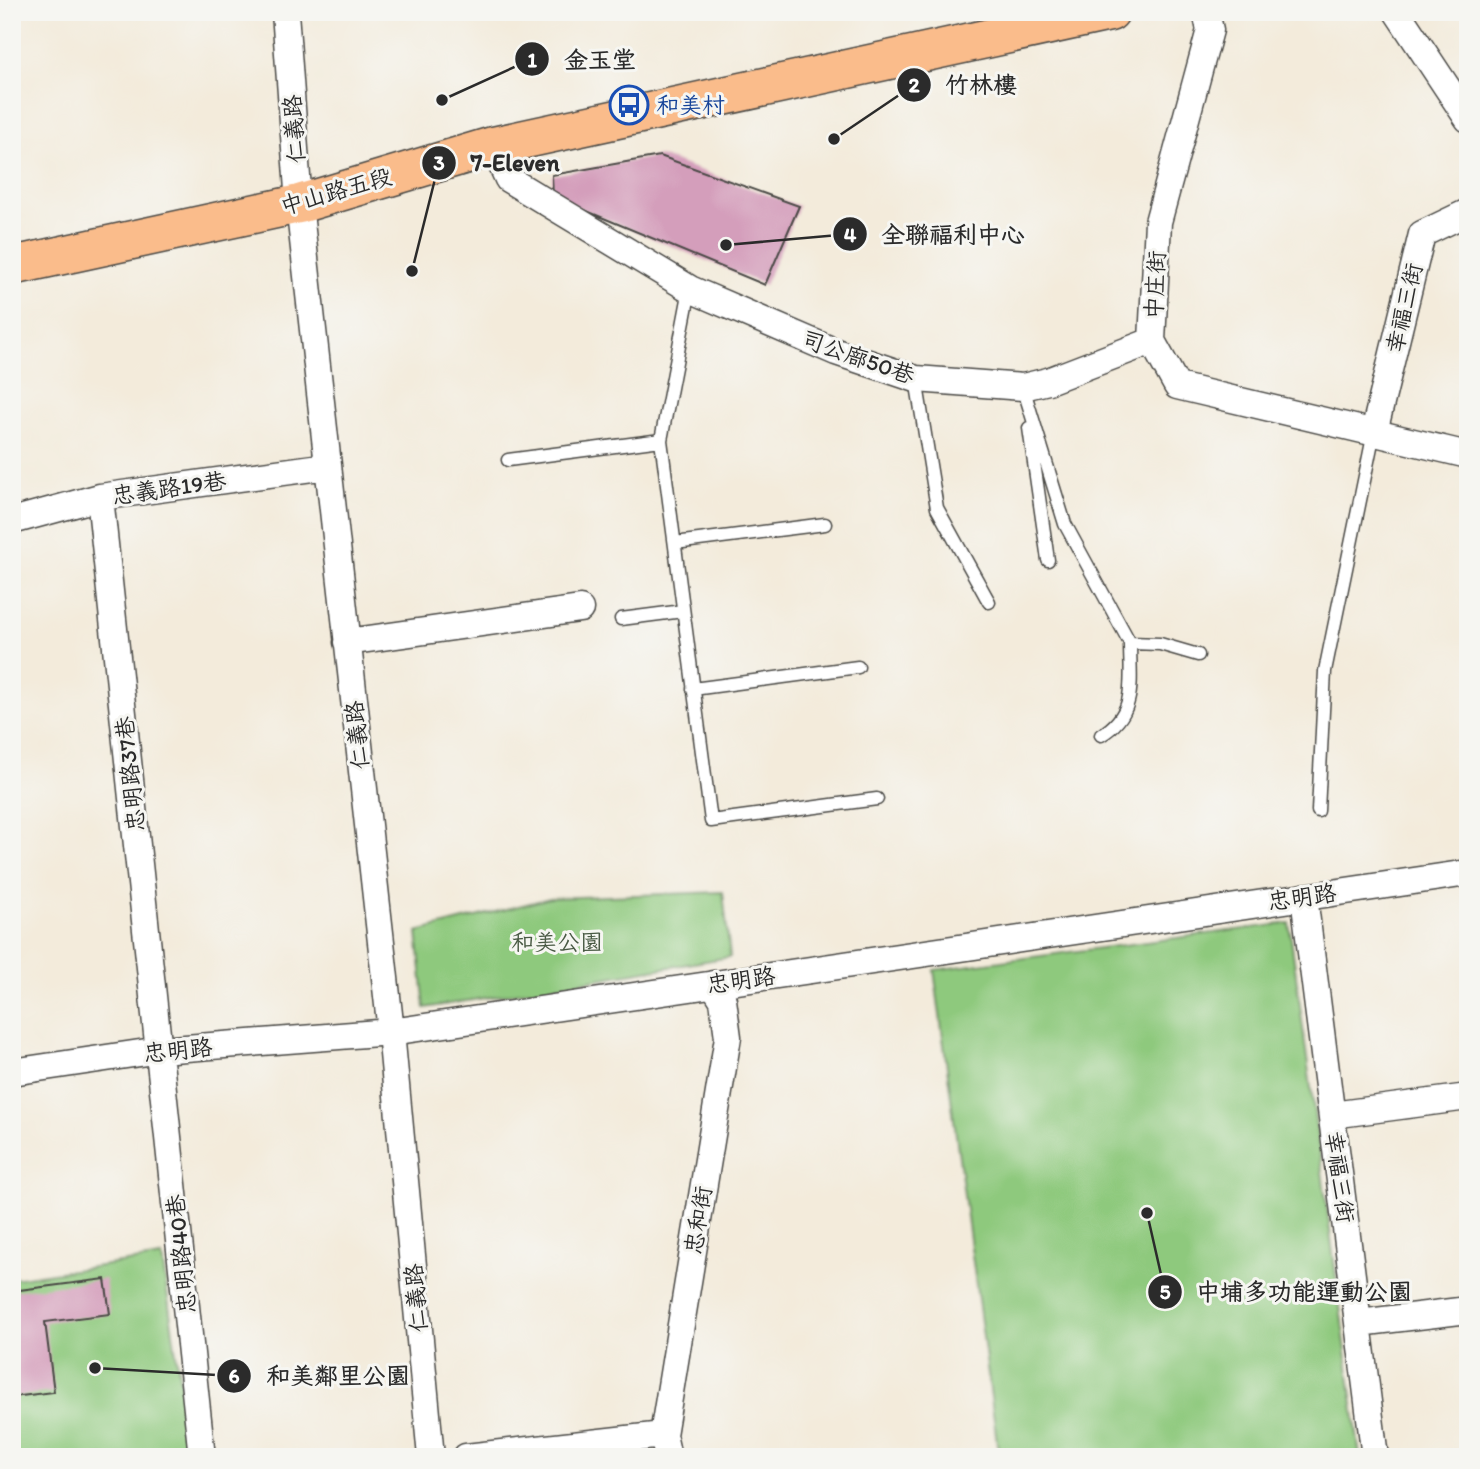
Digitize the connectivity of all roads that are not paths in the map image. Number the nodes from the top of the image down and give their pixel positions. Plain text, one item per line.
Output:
1 (285, 12) edge
2 (1110, 12) edge
3 (1206, 12) edge
4 (1397, 12) edge
5 (1468, 119) edge
6 (493, 146) junction
7 (299, 204) junction
8 (1468, 212) edge
9 (12, 266) edge
10 (690, 289) junction
11 (1152, 341) junction
12 (916, 379) junction
13 (1023, 387) junction
14 (1374, 432) junction
15 (661, 440) junction
16 (1468, 455) edge
17 (508, 460) dead end
18 (328, 466) junction
19 (100, 497) junction
20 (12, 521) edge
21 (825, 524) dead end
22 (675, 543) junction
23 (1048, 560) dead end
24 (989, 602) dead end
25 (579, 610) dead end
26 (683, 611) junction
27 (621, 619) dead end
28 (347, 642) junction
29 (1130, 643) junction
30 (1198, 654) dead end
31 (858, 667) dead end
32 (693, 689) junction
33 (1101, 735) dead end
34 (877, 799) dead end
35 (1318, 811) dead end
36 (1468, 873) edge
37 (1304, 897) junction
38 (713, 984) junction
39 (391, 1032) junction
40 (160, 1050) junction
41 (12, 1072) edge
42 (1468, 1097) edge
43 (1332, 1115) junction
44 (1468, 1310) edge
45 (1359, 1323) junction
46 (666, 1446) edge
47 (202, 1457) edge
48 (431, 1457) edge
49 (466, 1457) edge
50 (1375, 1457) edge

1 - 7 street, 仁義路
2 - 6 main road, 中山路五段
3 - 11 street, 中庄街
4 - 5 street
6 - 7 main road, 中山路五段
6 - 10 street, 司公廍50巷
7 - 9 main road, 中山路五段
7 - 18 street, 仁義路
8 - 14 street, 幸福三街
10 - 12 street, 司公廍50巷
10 - 15 lane
11 - 13 street, 司公廍50巷
11 - 14 street, 中庄街
12 - 13 street, 司公廍50巷
12 - 24 lane
13 - 23 lane
13 - 29 lane
14 - 16 street, 中庄街
14 - 35 lane
15 - 17 lane
15 - 22 lane
18 - 19 street, 忠義路19巷
18 - 28 street, 仁義路
19 - 20 street, 忠義路19巷
19 - 40 street, 忠明路37巷
21 - 22 lane
22 - 26 lane
25 - 28 street
26 - 27 lane
26 - 32 lane
28 - 39 street, 仁義路
29 - 30 lane
29 - 33 lane
31 - 32 lane
32 - 34 lane
36 - 37 street, 忠明路
37 - 38 street, 忠明路
37 - 43 street, 幸福三街
38 - 39 street, 忠明路
38 - 46 street, 忠和街
39 - 40 street, 忠明路
39 - 48 street, 仁義路
40 - 41 street, 忠明路
40 - 47 street, 忠明路40巷
42 - 43 street
43 - 45 street, 幸福三街
44 - 45 street
45 - 50 street, 幸福三街
46 - 49 street

